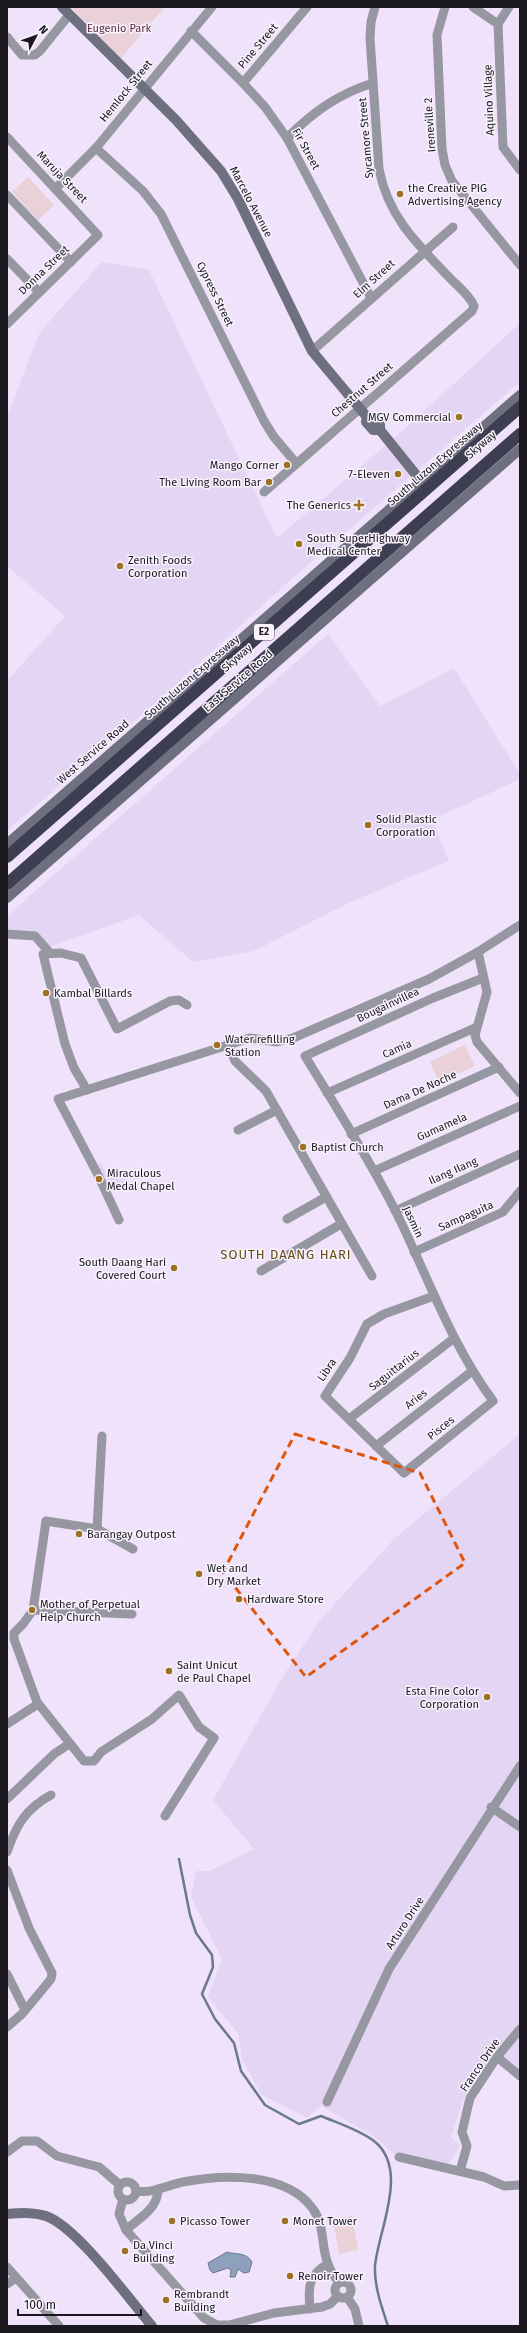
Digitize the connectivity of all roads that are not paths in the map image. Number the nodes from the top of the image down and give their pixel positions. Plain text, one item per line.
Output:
1 (212, 7) edge
2 (307, 7) edge
3 (375, 7) edge
4 (445, 7) edge
5 (473, 7) edge
6 (509, 7) edge
7 (65, 11) edge
8 (498, 24) junction
9 (191, 31) junction
10 (7, 37) edge
11 (243, 83) junction
12 (373, 83) junction
13 (144, 89) junction
14 (7, 137) edge
15 (287, 138) junction
16 (96, 148) junction
17 (520, 170) edge
18 (56, 188) junction
19 (7, 195) edge
20 (453, 226) dead end
21 (98, 235) joint
22 (424, 251) junction
23 (7, 259) edge
24 (71, 262) junction
25 (520, 265) edge
26 (39, 292) junction
27 (371, 298) junction
28 (474, 306) joint
29 (7, 324) edge
30 (312, 352) junction
31 (520, 395) edge
32 (520, 406) edge
33 (359, 408) junction
34 (520, 415) edge
35 (520, 427) edge
36 (520, 434) edge
37 (520, 448) edge
38 (296, 463) junction
39 (421, 481) junction
40 (264, 492) dead end
41 (7, 844) edge
42 (7, 857) edge
43 (7, 864) edge
44 (7, 877) edge
45 (7, 884) edge
46 (7, 898) edge
47 (520, 925) edge
48 (7, 934) edge
49 (478, 952) junction
50 (50, 953) junction
51 (483, 978) junction
52 (187, 1005) dead end
53 (477, 1027) junction
54 (228, 1044) junction
55 (305, 1056) joint
56 (499, 1067) junction
57 (87, 1090) junction
58 (327, 1093) junction
59 (520, 1093) edge
60 (520, 1106) edge
61 (277, 1110) junction
62 (238, 1130) dead end
63 (351, 1134) junction
64 (520, 1154) edge
65 (374, 1171) junction
66 (520, 1191) edge
67 (326, 1197) junction
68 (395, 1211) junction
69 (288, 1219) dead end
70 (119, 1220) dead end
71 (341, 1224) junction
72 (414, 1252) junction
73 (260, 1271) dead end
74 (372, 1276) dead end
75 (434, 1296) junction
76 (453, 1339) junction
77 (471, 1372) junction
78 (493, 1401) joint
79 (349, 1419) junction
80 (102, 1436) dead end
81 (376, 1446) junction
82 (404, 1474) joint
83 (98, 1529) junction
84 (134, 1549) dead end
85 (33, 1610) junction
86 (132, 1614) dead end
87 (38, 1704) junction
88 (7, 1724) edge
89 (69, 1744) junction
90 (520, 1766) edge
91 (51, 1795) dead end
92 (7, 1799) edge
93 (491, 1807) junction
94 (165, 1816) dead end
95 (520, 1827) edge
96 (7, 1852) edge
97 (7, 1870) edge
98 (7, 1974) edge
99 (25, 2010) junction
100 (7, 2027) edge
101 (520, 2029) edge
102 (497, 2057) junction
103 (520, 2076) edge
104 (327, 2102) dead end
105 (7, 2152) edge
106 (400, 2157) dead end
107 (460, 2171) junction
108 (120, 2185) junction
109 (520, 2185) edge
110 (158, 2189) junction
111 (136, 2191) junction
112 (123, 2199) junction
113 (7, 2214) edge
114 (126, 2230) junction
115 (328, 2264) junction
116 (7, 2267) edge
117 (16, 2278) junction
118 (339, 2283) junction
119 (7, 2284) edge
120 (342, 2297) junction
121 (310, 2309) junction
122 (59, 2326) edge
123 (152, 2326) edge
124 (359, 2326) edge

1 - 9 street, Hemlock Street
2 - 11 street, Pine Street
3 - 12 street, Sycamore Street
4 - 25 street, Ireneville 2
5 - 8 street
6 - 8 street
7 - 10 street
7 - 13 main road, Marcelo Avenue
8 - 17 street, Aquino Village
9 - 11 street, Fir Street
9 - 13 street, Hemlock Street
11 - 15 street, Fir Street
12 - 15 street
12 - 22 street, Sycamore Street
13 - 16 street, Hemlock Street
13 - 30 main road, Marcelo Avenue
14 - 18 street, Maruja Street
15 - 27 street, Fir Street
16 - 18 street, Hemlock Street
16 - 38 street, Cypress Street
18 - 21 street, Maruja Street
19 - 24 street
20 - 22 street, Elm Street
21 - 24 street, Donna Street
22 - 27 street, Elm Street
22 - 28 street, Sycamore Street
23 - 26 street
24 - 26 street, Donna Street
26 - 29 street, Donna Street
27 - 30 street, Elm Street
28 - 33 street, Chestnut Street
30 - 33 main road, Marcelo Avenue
31 - 39 main road, West Service Road
32 - 42 highway, South Luzon Expressway / E2
33 - 38 street, Chestnut Street
33 - 39 main road, Marcelo Avenue
34 - 43 highway, Skyway / E2
35 - 44 highway, Skyway / E2
36 - 45 highway, E2
37 - 46 main road, East Service Road
38 - 40 street, Chestnut Street
39 - 41 main road, West Service Road
47 - 49 street
48 - 50 street
49 - 51 street
49 - 54 street
50 - 52 street
50 - 57 street
51 - 53 street
51 - 55 street, Bougainvillea
53 - 56 street
53 - 58 street, Camia
54 - 57 street
54 - 61 street
55 - 58 street, Jasmin
56 - 59 street
56 - 63 street, Dama De Noche
57 - 70 street
58 - 63 street, Jasmin
60 - 65 street, Gumamela
61 - 62 street
61 - 67 street
63 - 65 street, Jasmin
64 - 68 street, Ilang Ilang
65 - 68 street, Jasmin
66 - 72 street, Sampaguita
67 - 69 street
67 - 71 street
68 - 72 street, Jasmin
71 - 73 street
71 - 74 street
72 - 75 street, Jasmin
75 - 76 street, Jasmin
75 - 79 street, Libra
76 - 77 street, Jasmin
76 - 79 street, Saguittarius
77 - 78 street, Jasmin
77 - 81 street, Aries
78 - 82 street, Pisces
79 - 81 street, Libra
80 - 83 street
81 - 82 street, Libra
83 - 84 street
83 - 85 street
85 - 86 street
85 - 87 street
87 - 88 street
87 - 89 street
89 - 92 street
89 - 94 street
90 - 93 street, Arturo Drive
91 - 96 street
93 - 95 street
93 - 104 street, Arturo Drive
97 - 99 street
98 - 99 street
99 - 100 street
101 - 102 street, Franco Drive
102 - 103 street
102 - 107 street, Franco Drive
105 - 108 street
106 - 107 street
107 - 109 street
108 - 111 street
108 - 112 street
110 - 111 street
110 - 114 street
110 - 115 street
111 - 112 street
112 - 114 street
113 - 123 main road
114 - 121 street
115 - 118 street
115 - 121 street
116 - 117 street
117 - 119 street
117 - 122 street
118 - 120 street
118 - 120 street
120 - 121 street
120 - 124 street

